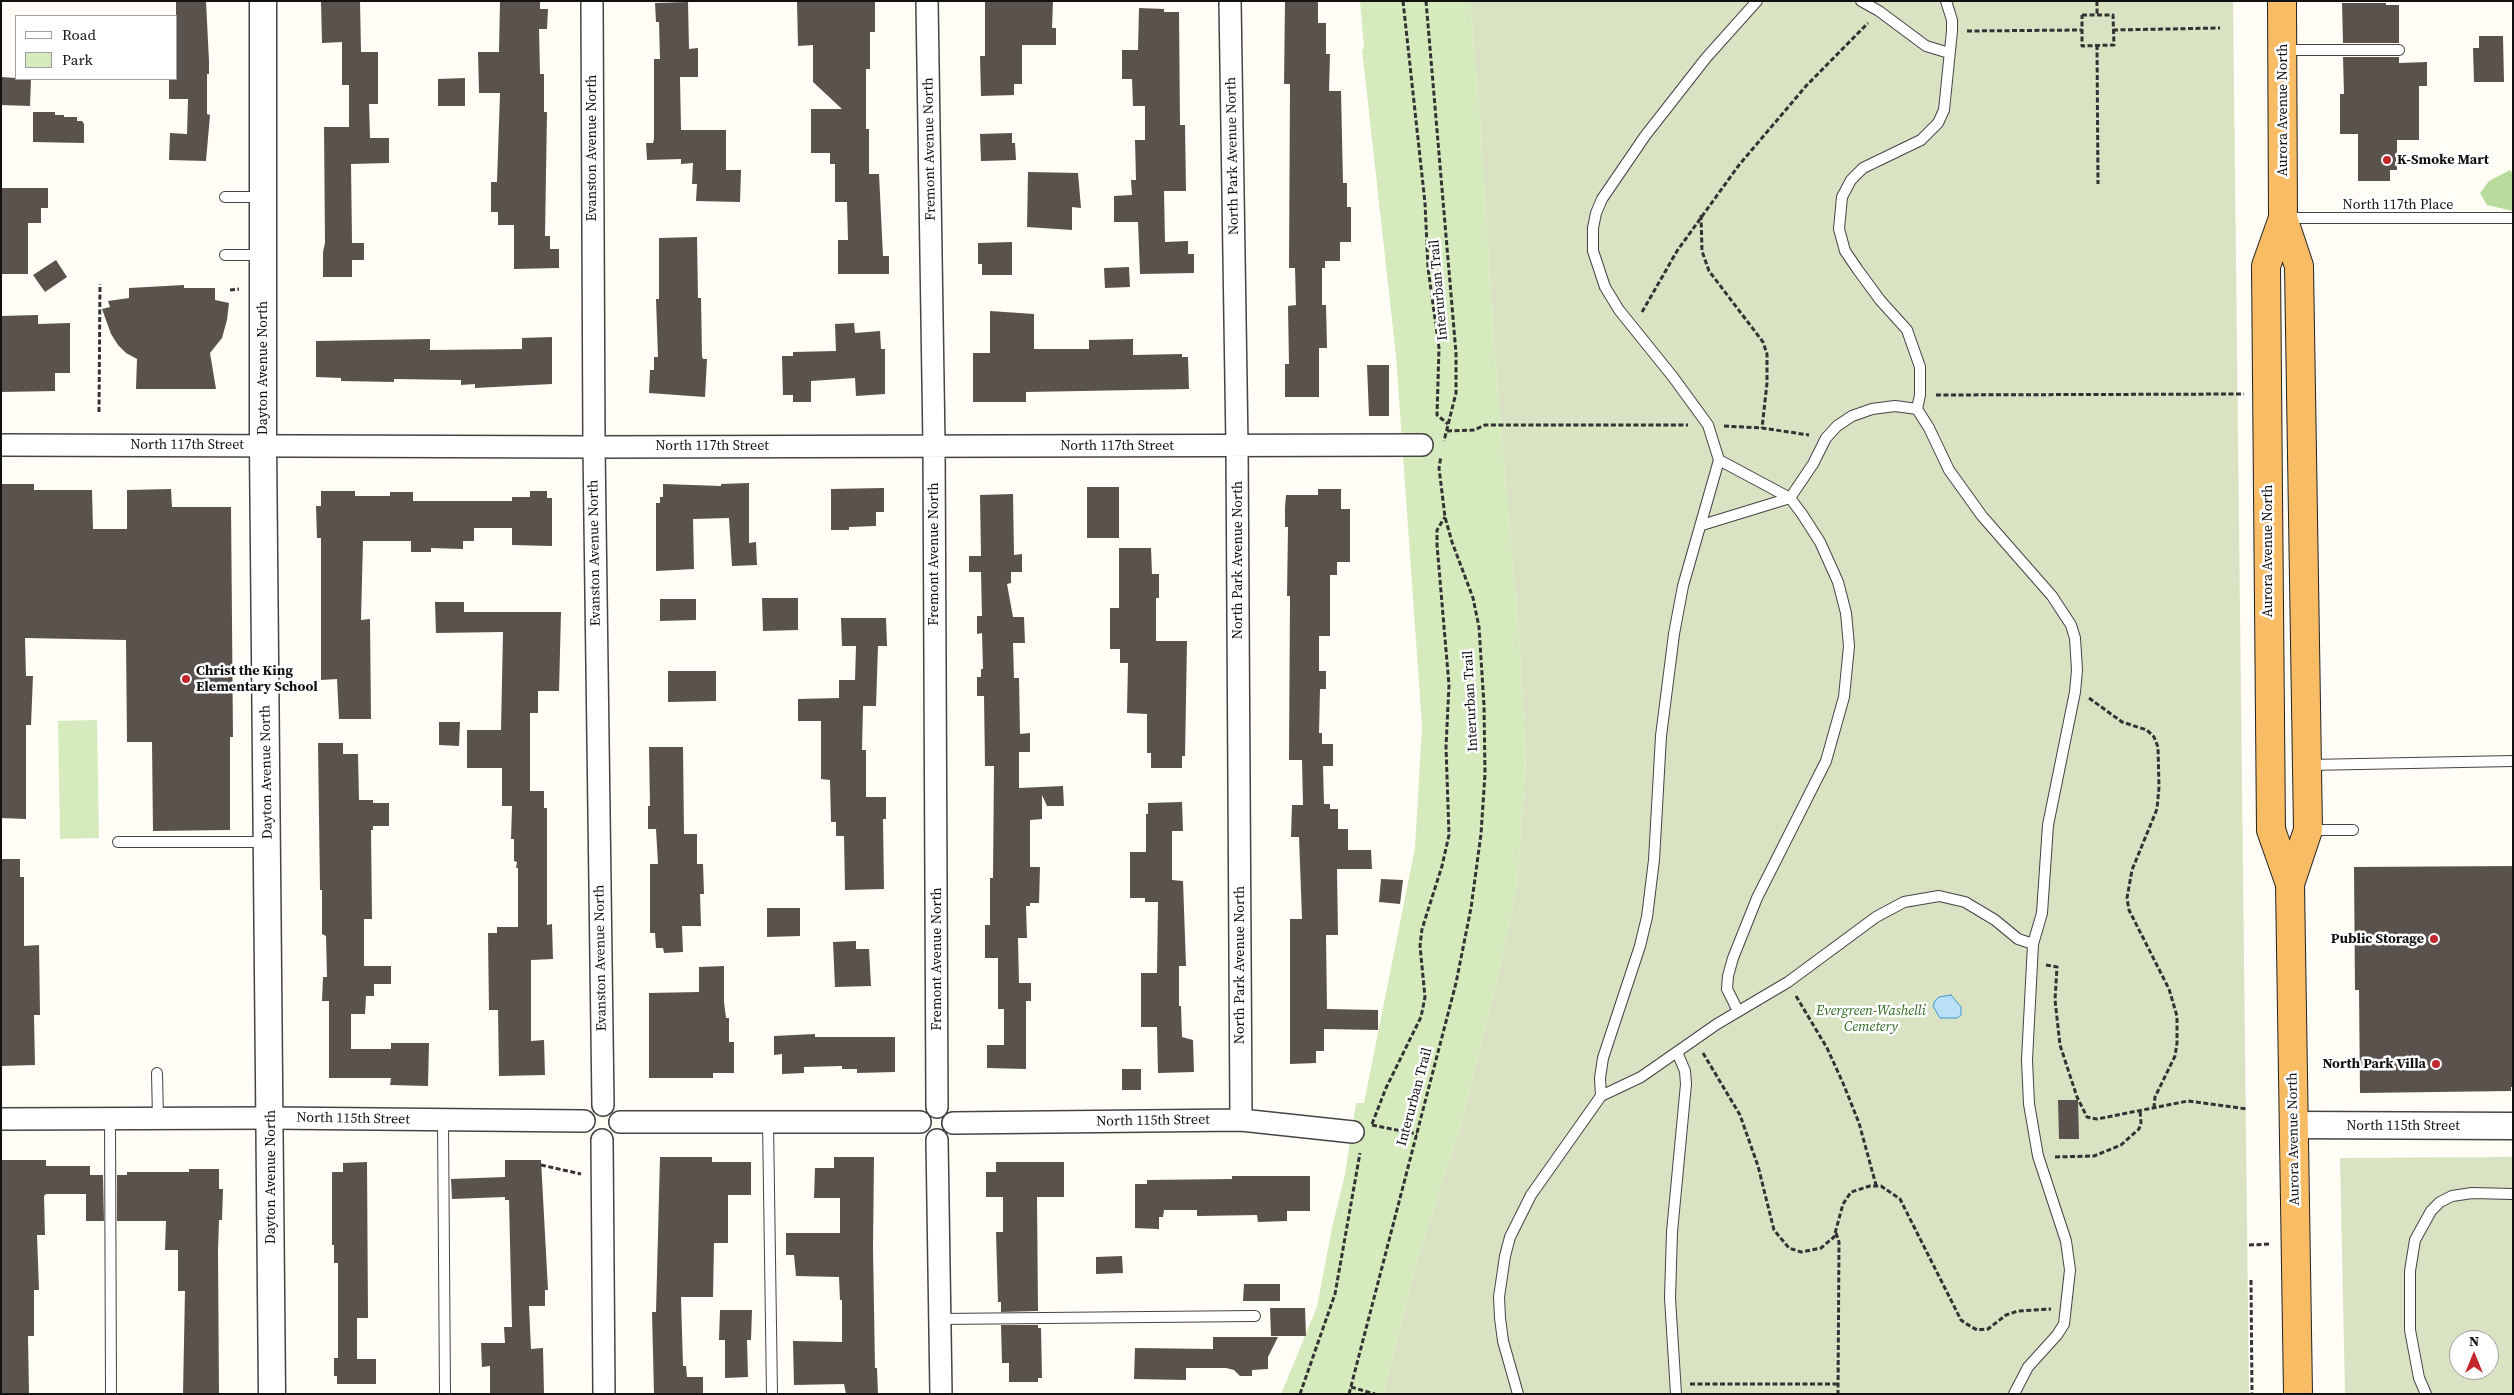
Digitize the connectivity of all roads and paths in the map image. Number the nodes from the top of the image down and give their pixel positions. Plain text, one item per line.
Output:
1 (263, 1) edge
2 (592, 1) edge
3 (927, 1) edge
4 (1230, 1) edge
5 (1403, 1) edge
6 (1426, 1) edge
7 (1757, 1) edge
8 (1861, 1) edge
9 (1946, 1) edge
10 (2097, 1) edge
11 (2282, 1) edge
12 (1879, 11) junction
13 (2097, 15) junction
14 (2220, 28) dead end
15 (2082, 30) junction
16 (2113, 30) junction
17 (1952, 31) junction
18 (2097, 45) junction
19 (2282, 50) junction
20 (2399, 50) dead end
21 (1949, 53) junction
22 (2098, 184) dead end
23 (226, 197) dead end
24 (263, 197) junction
25 (1701, 215) junction
26 (2283, 218) junction
27 (2513, 218) edge
28 (226, 256) dead end
29 (263, 256) junction
30 (100, 284) dead end
31 (242, 289) dead end
32 (230, 290) dead end
33 (1633, 328) junction
34 (2267, 394) junction
35 (1920, 395) junction
36 (1917, 409) junction
37 (99, 412) dead end
38 (1448, 424) junction
39 (1708, 425) junction
40 (1762, 428) junction
41 (1447, 431) junction
42 (1826, 438) junction
43 (1, 445) edge
44 (263, 445) junction
45 (934, 445) junction
46 (1443, 445) dead end
47 (1238, 446) junction
48 (594, 447) junction
49 (1432, 448) joint
50 (1719, 460) junction
51 (1790, 498) junction
52 (1445, 517) junction
53 (1702, 524) junction
54 (2075, 692) junction
55 (2513, 762) edge
56 (2307, 765) junction
57 (2308, 830) junction
58 (2353, 830) dead end
59 (118, 842) dead end
60 (268, 842) junction
61 (2290, 884) junction
62 (2033, 944) junction
63 (2031, 963) junction
64 (1788, 982) junction
65 (1738, 1011) junction
66 (1695, 1039) junction
67 (1677, 1052) junction
68 (157, 1073) dead end
69 (1601, 1096) junction
70 (602, 1104) junction
71 (937, 1107) junction
72 (2154, 1107) junction
73 (2247, 1109) dead end
74 (2140, 1110) junction
75 (271, 1118) junction
76 (1, 1119) edge
77 (110, 1119) junction
78 (158, 1119) junction
79 (443, 1120) junction
80 (1241, 1120) junction
81 (584, 1121) junction
82 (768, 1121) junction
83 (620, 1122) junction
84 (920, 1122) junction
85 (953, 1123) junction
86 (2294, 1125) junction
87 (2513, 1126) edge
88 (1364, 1134) junction
89 (1417, 1134) junction
90 (602, 1140) junction
91 (937, 1140) junction
92 (2038, 1156) junction
93 (541, 1164) dead end
94 (602, 1175) junction
95 (1876, 1185) junction
96 (2513, 1194) edge
97 (1836, 1233) junction
98 (2251, 1280) dead end
99 (2067, 1310) junction
100 (1255, 1316) dead end
101 (940, 1319) junction
102 (1838, 1384) junction
103 (1351, 1387) junction
104 (1675, 1389) edge
105 (111, 1394) edge
106 (272, 1394) edge
107 (445, 1394) edge
108 (604, 1394) edge
109 (772, 1394) edge
110 (941, 1394) edge
111 (1300, 1394) edge
112 (1350, 1394) edge
113 (1375, 1394) edge
114 (1518, 1394) edge
115 (1838, 1394) edge
116 (2014, 1394) edge
117 (2252, 1394) edge
118 (2298, 1394) edge
119 (2426, 1394) edge

1 - 24 street, Dayton Avenue North
2 - 48 street, Evanston Avenue North
3 - 45 street, Fremont Avenue North
4 - 47 street, North Park Avenue North
5 - 38 path
6 - 38 path, Interurban Trail
7 - 33 lane
8 - 12 lane
9 - 17 lane
10 - 13 path
11 - 19 highway, Aurora Avenue North
12 - 21 lane
12 - 25 path
13 - 15 path
13 - 16 path
14 - 16 path
15 - 17 path
15 - 18 path
16 - 18 path
17 - 21 lane
18 - 22 path
19 - 20 lane
19 - 26 highway, Aurora Avenue North
21 - 35 lane
23 - 24 lane
24 - 29 street, Dayton Avenue North
25 - 33 path
25 - 40 path
26 - 27 lane, North 117th Place
26 - 34 highway, Aurora Avenue North
26 - 56 highway, Aurora Avenue North
28 - 29 lane
29 - 44 street, Dayton Avenue North
30 - 37 path
31 - 32 path
33 - 39 lane
34 - 35 path
34 - 61 highway, Aurora Avenue North
35 - 36 lane
36 - 42 lane
36 - 54 lane
38 - 41 path, Interurban Trail
39 - 40 path
39 - 41 path
39 - 50 lane
40 - 42 path
41 - 46 path, Interurban Trail
42 - 51 lane
43 - 44 street, North 117th Street
44 - 48 street, North 117th Street
44 - 60 street, Dayton Avenue North
45 - 47 street, North 117th Street
45 - 48 street, North 117th Street
45 - 71 street, Fremont Avenue North
47 - 49 street, North 117th Street
47 - 80 street, North Park Avenue North
48 - 70 street, Evanston Avenue North
49 - 52 path, Interurban Trail
50 - 51 lane
50 - 53 lane
51 - 53 lane
51 - 65 lane
52 - 88 path
52 - 89 path, Interurban Trail
53 - 69 lane
54 - 62 lane
54 - 72 path
55 - 56 lane
56 - 57 highway, Aurora Avenue North
57 - 58 lane
57 - 61 highway, Aurora Avenue North
59 - 60 lane
60 - 75 street, Dayton Avenue North
61 - 86 highway, Aurora Avenue North
62 - 63 lane
62 - 64 lane
63 - 74 path
63 - 92 lane
64 - 65 lane
64 - 95 path
65 - 66 lane
66 - 67 lane
66 - 97 path
67 - 69 lane
67 - 104 lane
68 - 78 lane
69 - 114 lane
70 - 81 street
70 - 83 street
71 - 84 street
71 - 85 street
72 - 73 path
72 - 74 path
74 - 92 path
75 - 78 street, North 115th Street
75 - 79 street, North 115th Street
75 - 106 street, Dayton Avenue North
76 - 77 street, North 115th Street
77 - 78 street, North 115th Street
77 - 105 lane
79 - 81 street, North 115th Street
79 - 107 lane
80 - 85 street, North 115th Street
80 - 88 street, North 115th Street
81 - 90 street
82 - 83 street
82 - 84 street
82 - 109 lane
83 - 90 street
84 - 91 street
85 - 91 street
86 - 87 street, North 115th Street
86 - 118 highway, Aurora Avenue North
88 - 89 path
88 - 111 path
89 - 103 path, Interurban Trail
90 - 94 street
91 - 101 street
92 - 99 lane
93 - 94 path
94 - 108 street
95 - 97 path
95 - 99 path
96 - 119 lane
97 - 102 path
98 - 117 path
99 - 116 lane
100 - 101 lane
101 - 110 street
102 - 104 path
102 - 115 path
103 - 112 path, Interurban Trail
103 - 113 path

